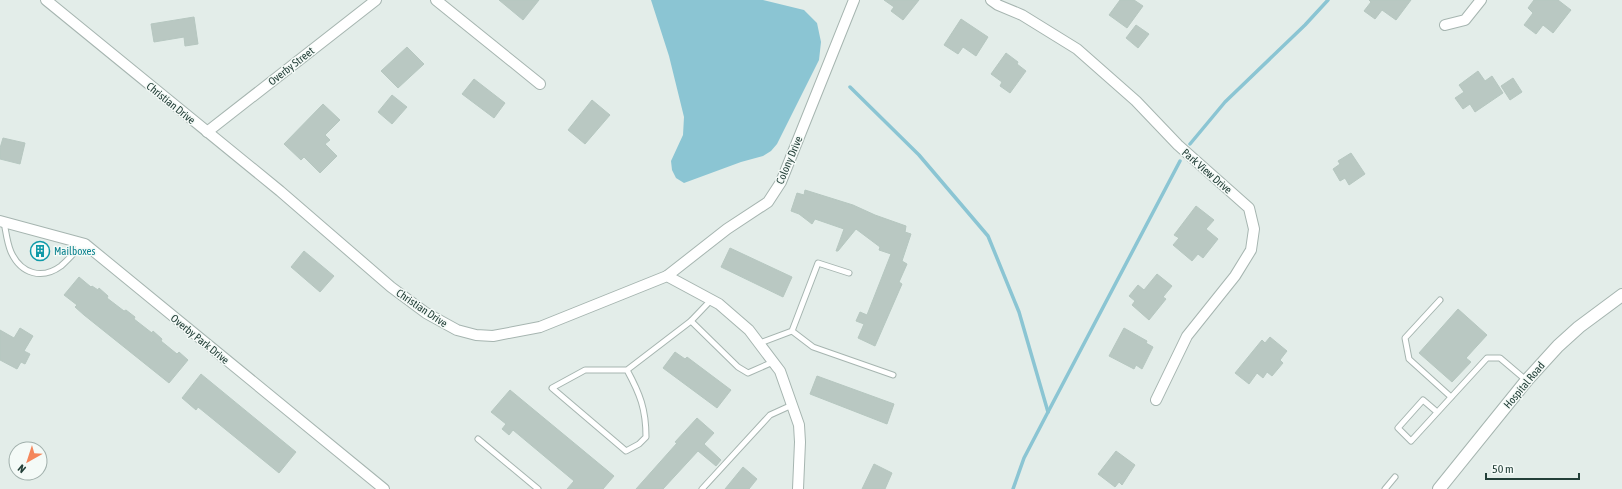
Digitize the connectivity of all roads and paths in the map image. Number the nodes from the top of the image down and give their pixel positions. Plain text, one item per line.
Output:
1 (46, 0) edge
2 (376, 0) edge
3 (436, 0) edge
4 (854, 0) edge
5 (991, 0) edge
6 (1481, 0) edge
7 (1445, 25) dead end
8 (540, 84) dead end
9 (207, 132) junction
10 (2, 222) edge
11 (83, 243) junction
12 (849, 273) dead end
13 (667, 276) junction
14 (1622, 295) edge
15 (712, 299) junction
16 (1440, 300) dead end
17 (691, 321) junction
18 (792, 331) junction
19 (760, 343) junction
20 (773, 362) junction
21 (627, 370) junction
22 (893, 375) dead end
23 (1527, 380) junction
24 (1452, 397) junction
25 (1156, 400) dead end
26 (792, 405) junction
27 (1438, 412) junction
28 (478, 439) dead end
29 (1395, 477) dead end
30 (384, 489) edge
31 (538, 489) edge
32 (702, 489) edge
33 (798, 489) edge
34 (1385, 489) edge
35 (1439, 489) edge

1 - 9 street, Christian Drive
2 - 9 street, Overby Street
3 - 8 street
4 - 13 street, Colony Drive
5 - 25 street, Park View Drive
6 - 7 street
9 - 13 street, Christian Drive
10 - 11 street, Overby Park Drive
10 - 11 lane
11 - 30 street, Overby Park Drive
12 - 18 lane
13 - 15 street
14 - 23 street, Hospital Road
15 - 17 lane
15 - 19 street
16 - 24 lane
17 - 20 lane
17 - 21 lane
18 - 19 lane
18 - 22 lane
19 - 20 street
20 - 26 street
21 - 21 lane
23 - 24 lane
23 - 35 street, Hospital Road
24 - 27 lane
26 - 32 lane
26 - 33 street
27 - 27 lane
28 - 31 lane
29 - 34 lane

